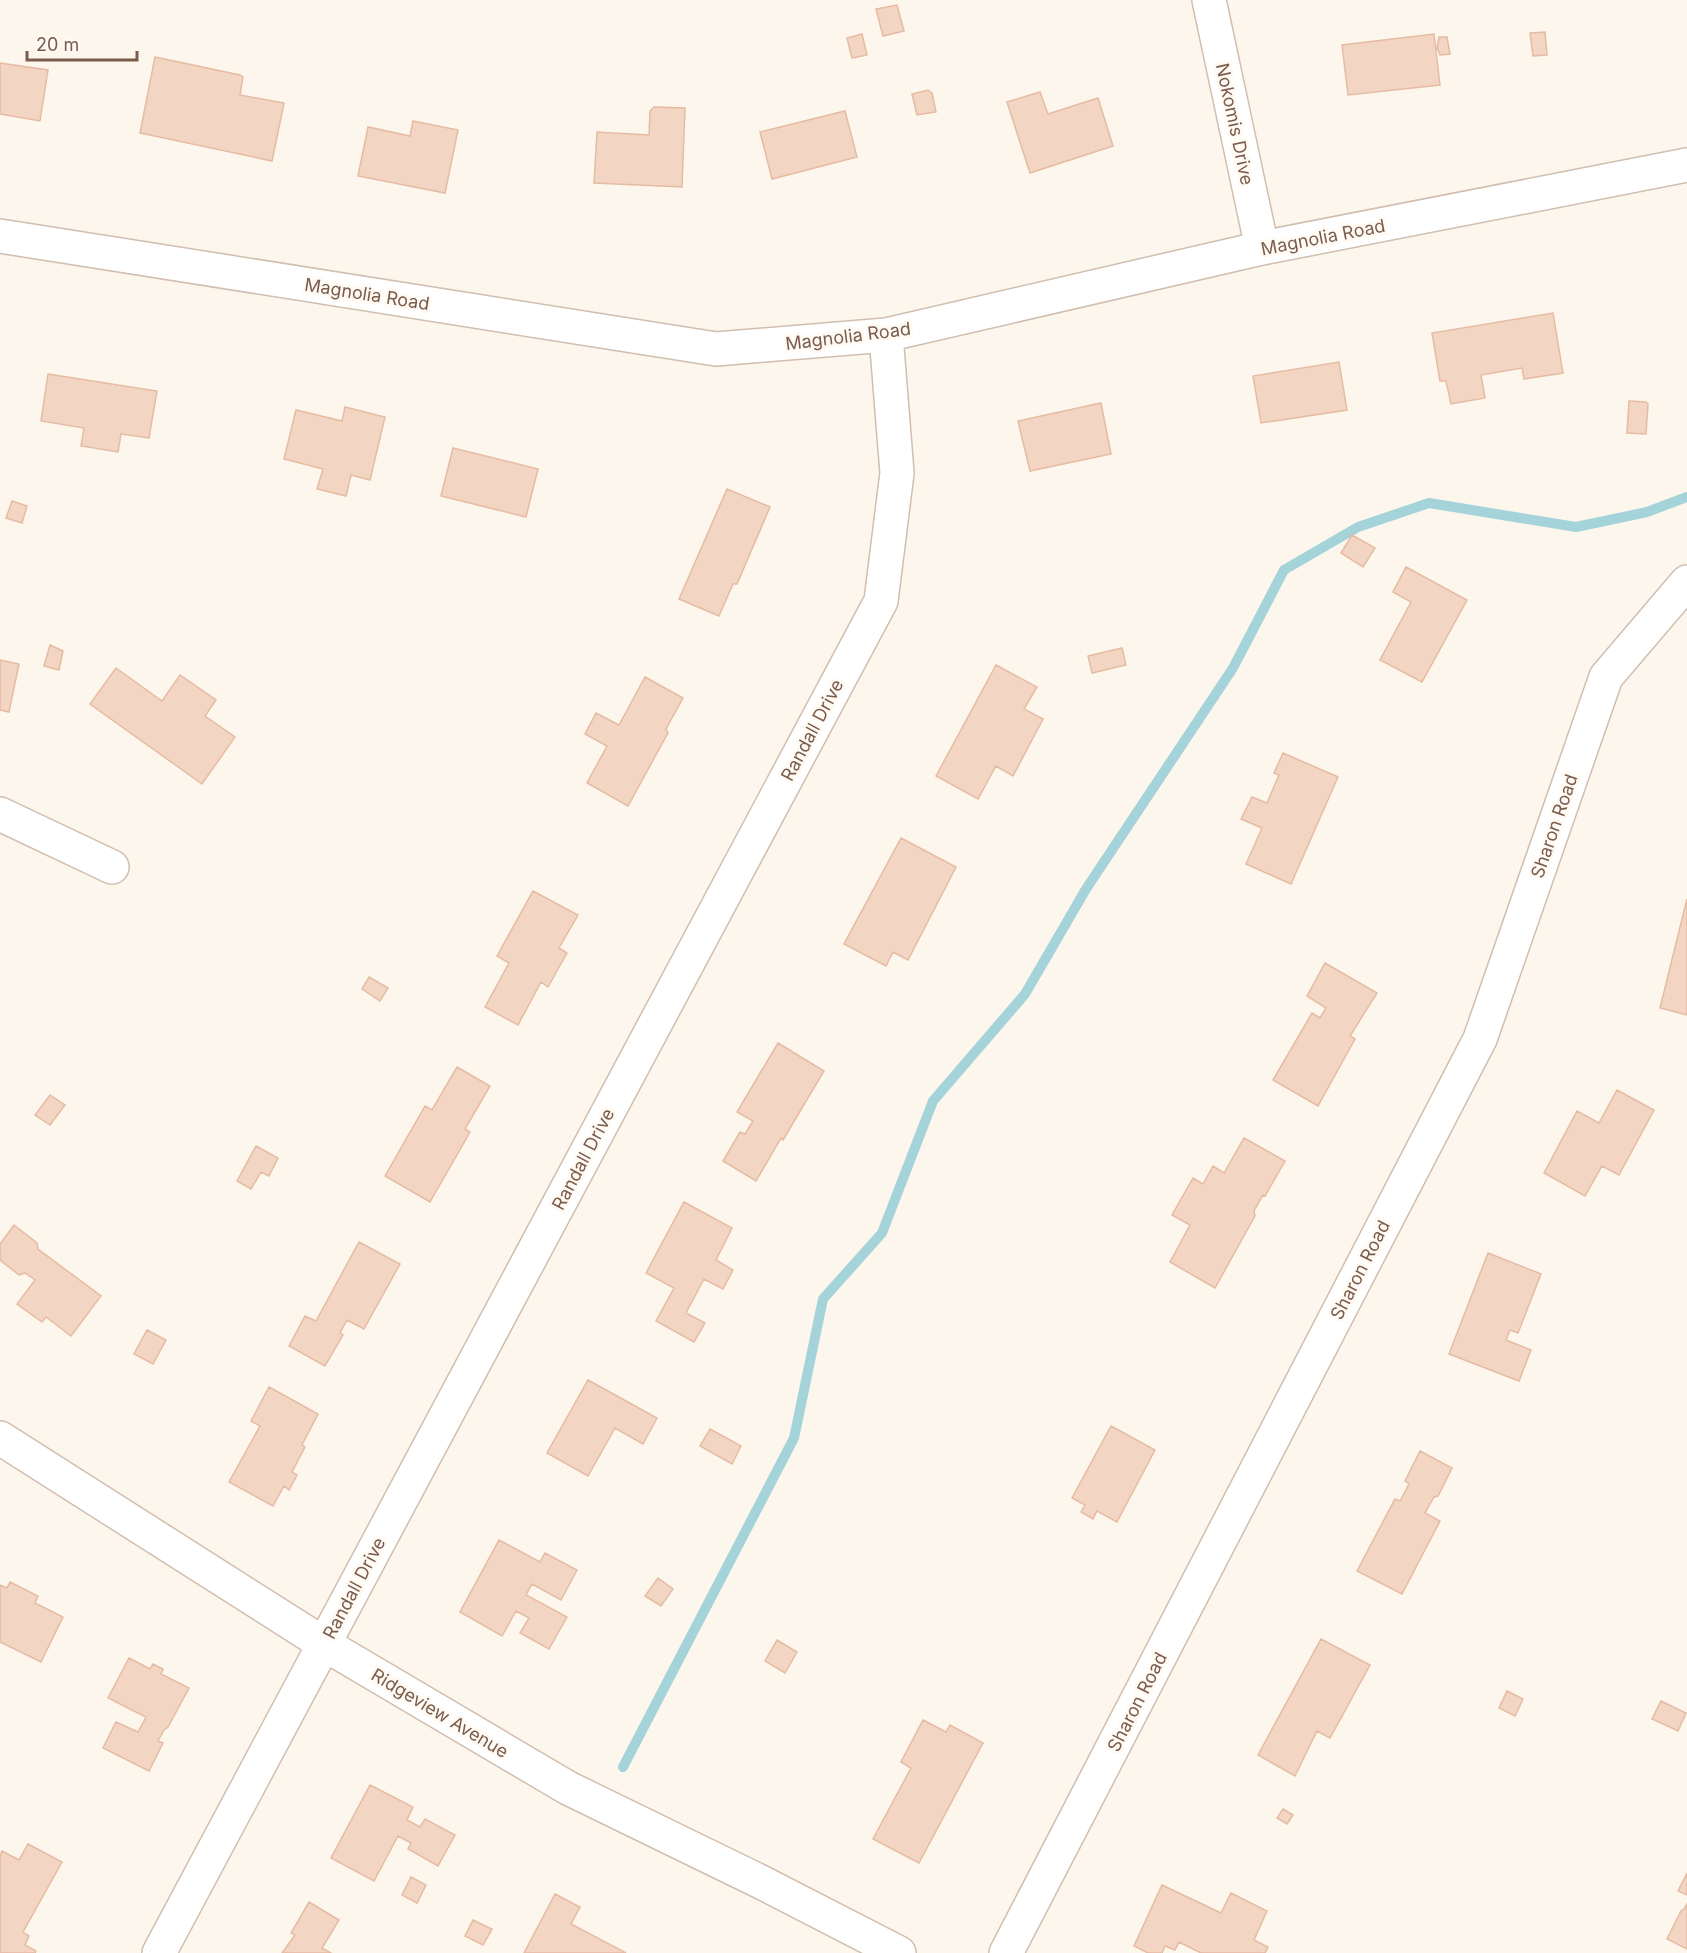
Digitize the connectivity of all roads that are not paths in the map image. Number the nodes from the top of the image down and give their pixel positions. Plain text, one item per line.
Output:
1 (1209, 0) edge
2 (1687, 165) edge
3 (0, 236) edge
4 (1262, 248) junction
5 (886, 336) junction
6 (1687, 582) edge
7 (0, 814) edge
8 (112, 867) dead end
9 (0, 1438) edge
10 (324, 1644) junction
11 (159, 1953) edge
12 (899, 1953) edge
13 (1006, 1953) edge

1 - 4 street, Nokomis Drive
2 - 4 street, Magnolia Road
3 - 5 street, Magnolia Road
4 - 5 street, Magnolia Road
5 - 10 street, Randall Drive
6 - 13 street, Sharon Road
7 - 8 street
9 - 10 street, Ridgeview Avenue
10 - 11 street, Randall Drive
10 - 12 street, Ridgeview Avenue

